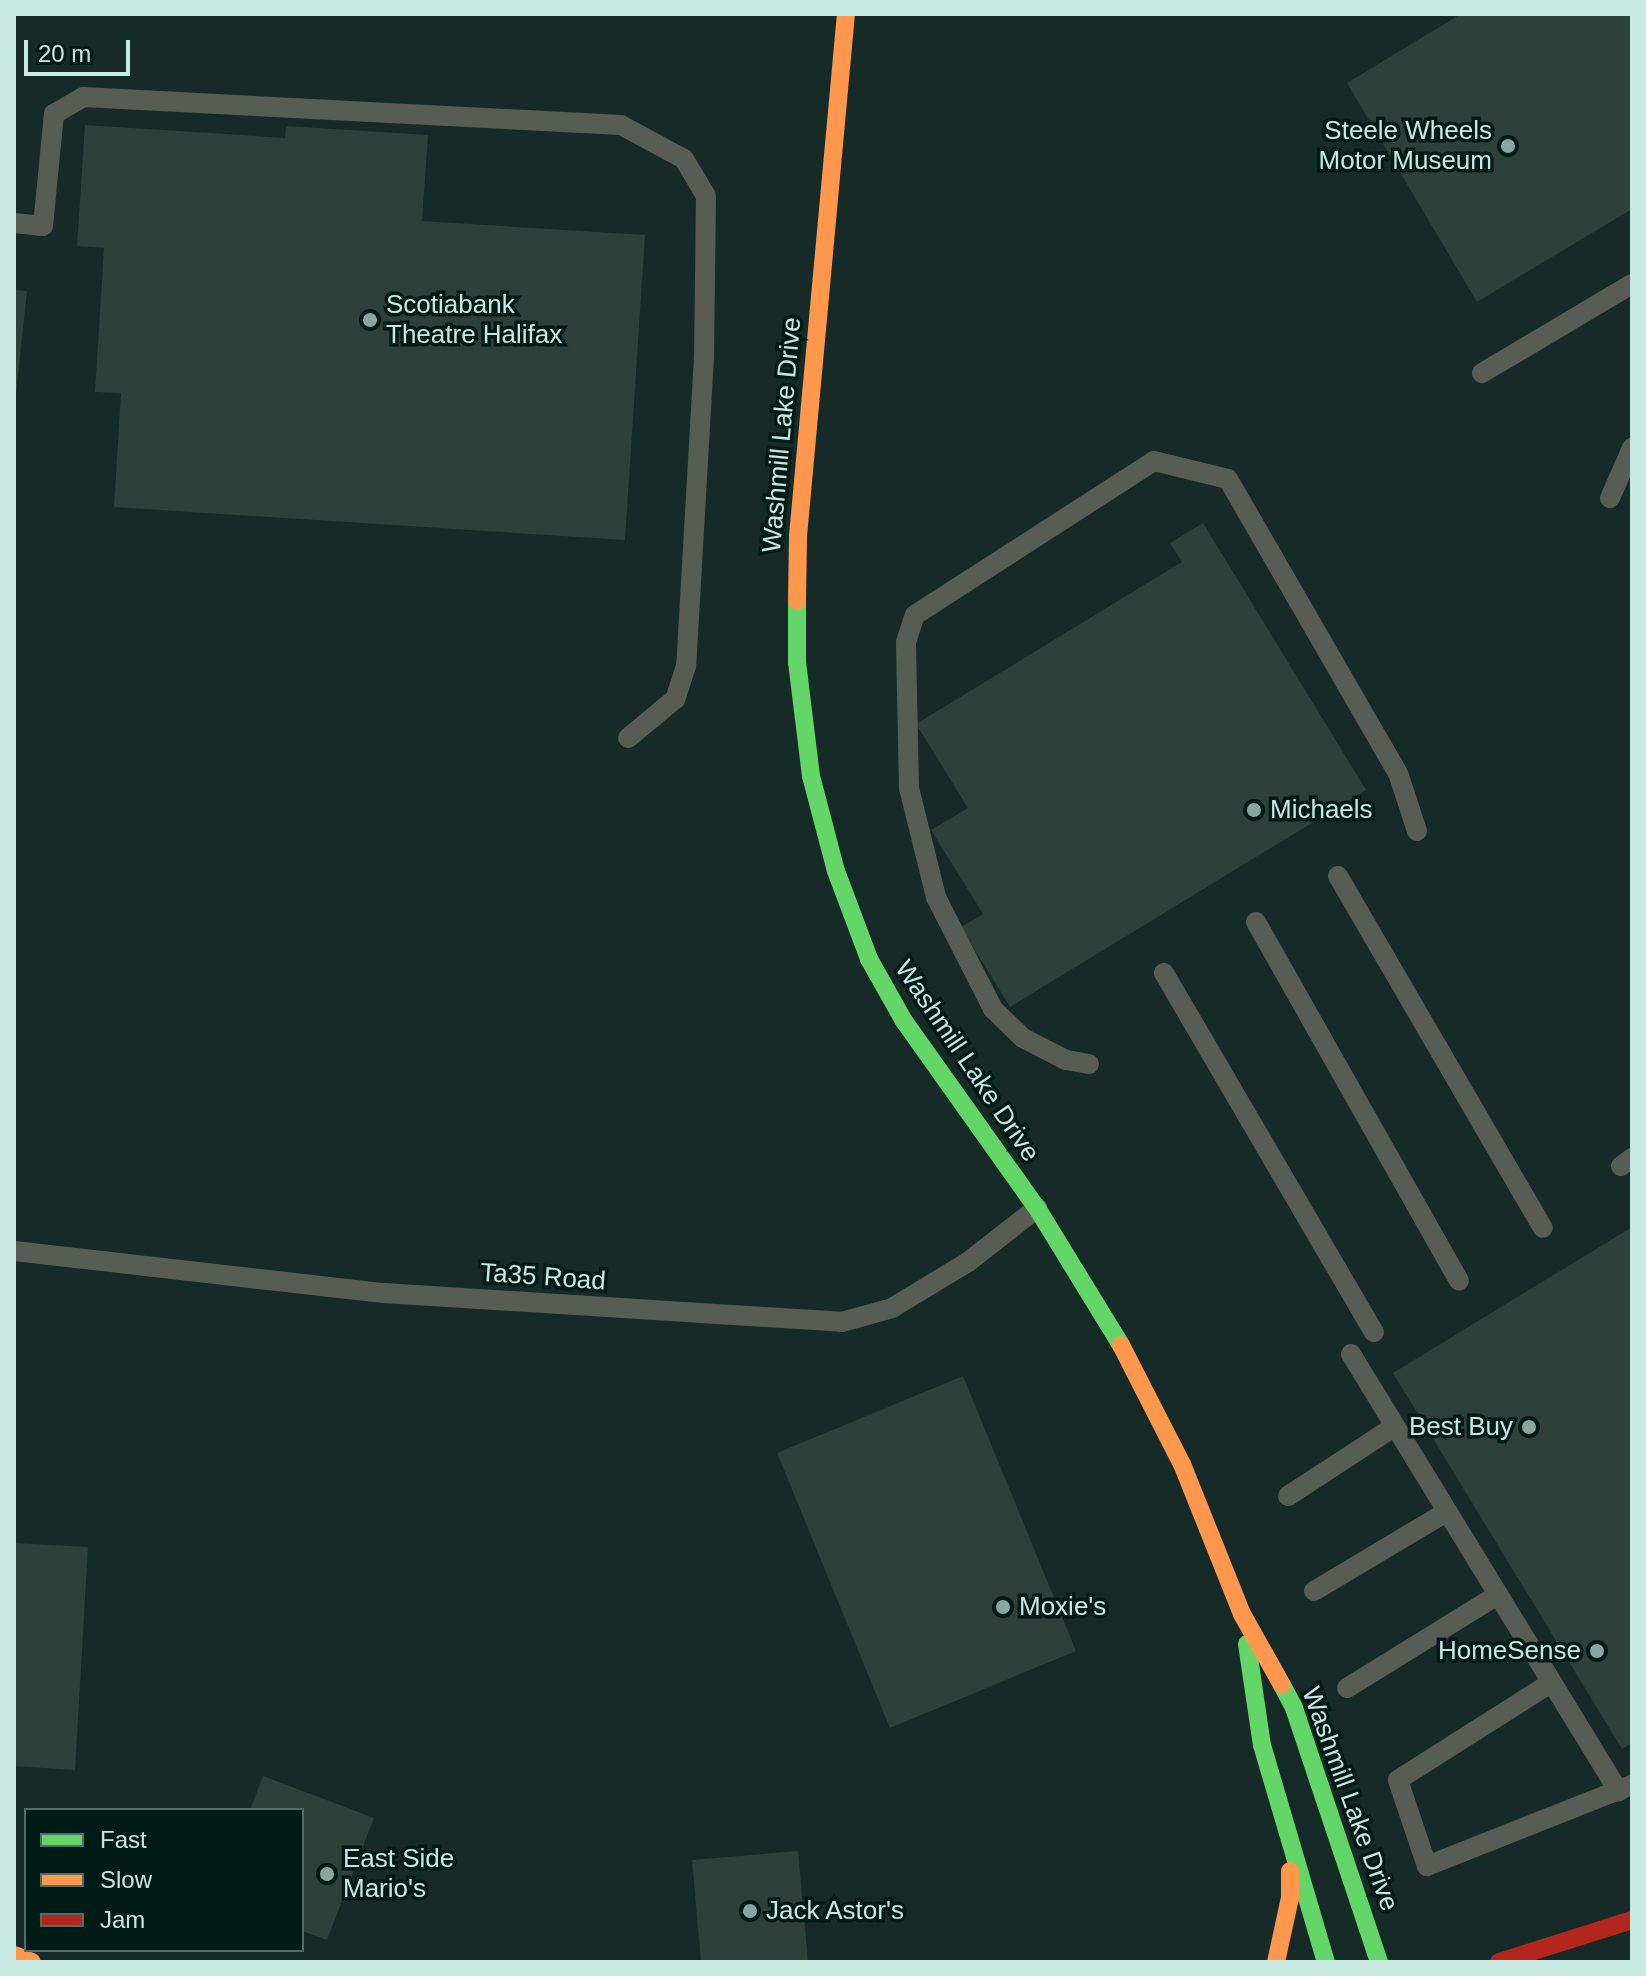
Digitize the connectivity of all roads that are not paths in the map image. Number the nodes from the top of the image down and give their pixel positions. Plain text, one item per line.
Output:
1 (846, 14) edge
2 (14, 223) edge
3 (1632, 284) edge
4 (1482, 373) dead end
5 (1632, 448) edge
6 (1610, 498) dead end
7 (628, 738) dead end
8 (1417, 831) dead end
9 (1338, 876) dead end
10 (1256, 922) dead end
11 (1164, 973) dead end
12 (1089, 1064) dead end
13 (1037, 1208) junction
14 (1543, 1228) dead end
15 (14, 1251) edge
16 (1459, 1281) dead end
17 (1374, 1332) dead end
18 (1351, 1354) dead end
19 (1394, 1427) junction
20 (1288, 1496) dead end
21 (1445, 1513) junction
22 (1314, 1591) dead end
23 (1496, 1596) junction
24 (1242, 1614) junction
25 (1549, 1684) junction
26 (1347, 1688) dead end
27 (1626, 1788) edge
28 (1290, 1840) junction
29 (1632, 1920) edge
30 (14, 1955) edge
31 (32, 1962) edge
32 (1276, 1962) edge
33 (1326, 1962) edge
34 (1379, 1962) edge
35 (1499, 1962) edge

1 - 13 street, Washmill Lake Drive
2 - 7 lane
3 - 4 lane
5 - 6 lane
8 - 12 lane
9 - 14 lane
10 - 16 lane
11 - 17 lane
13 - 15 lane, Ta35 Road
13 - 24 street, Washmill Lake Drive
18 - 19 lane
19 - 20 lane
19 - 21 lane
21 - 22 lane
21 - 23 lane
23 - 25 lane
23 - 26 lane
24 - 28 street, Washmill Lake Drive
24 - 34 street, Washmill Lake Drive
25 - 27 lane
25 - 27 lane
28 - 32 street
28 - 33 street, Washmill Lake Drive
29 - 35 street
30 - 31 street

